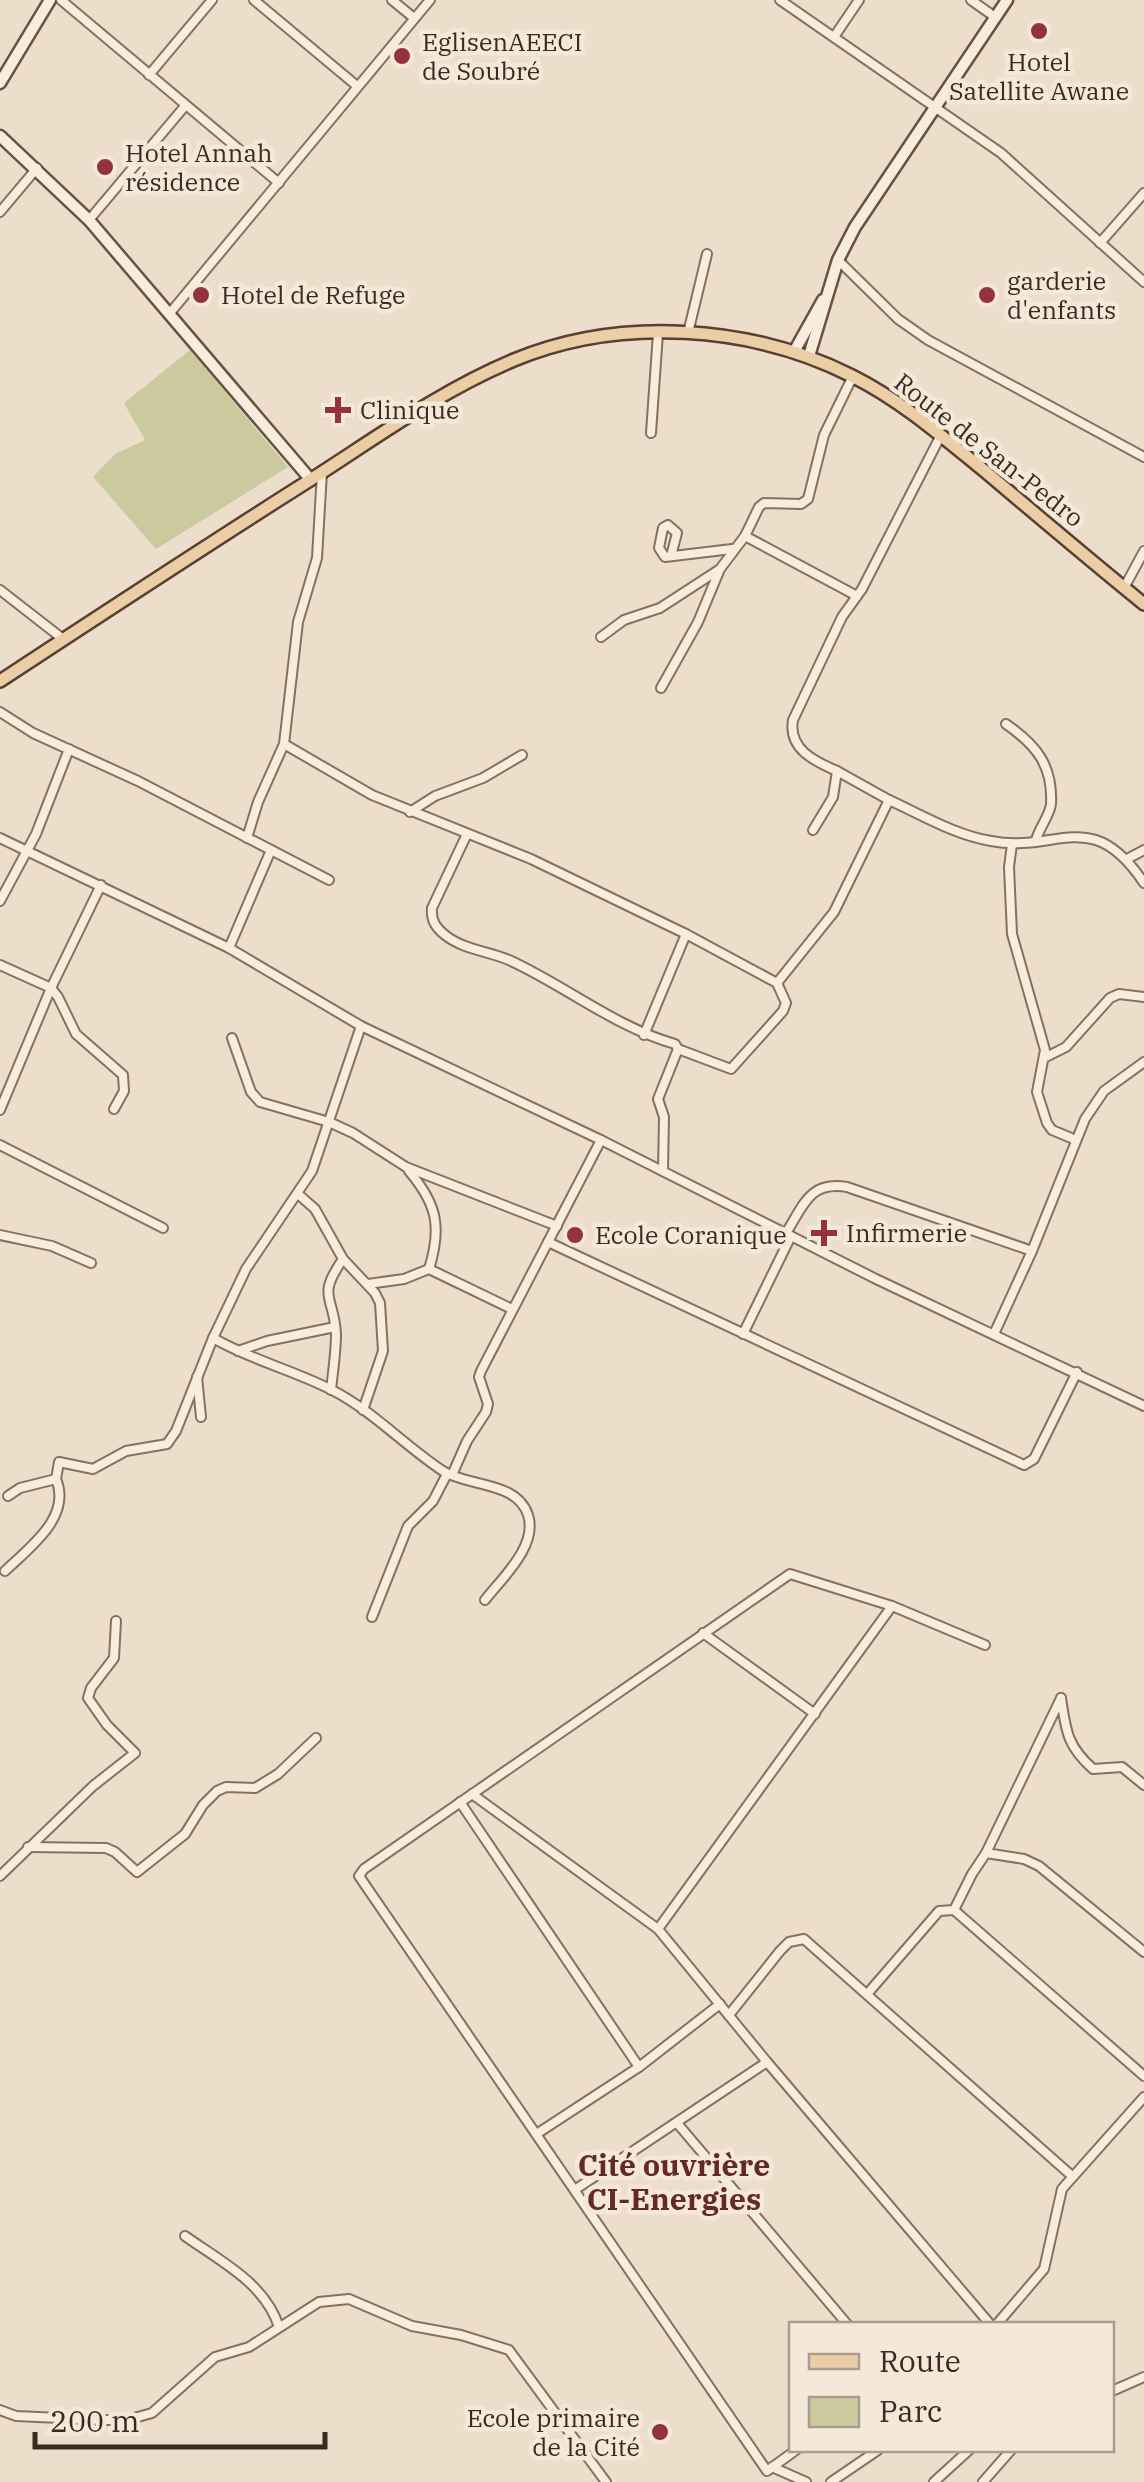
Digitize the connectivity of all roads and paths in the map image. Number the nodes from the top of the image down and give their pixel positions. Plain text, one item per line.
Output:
1 (50, 0) edge
2 (62, 0) edge
3 (212, 0) edge
4 (254, 0) edge
5 (392, 0) edge
6 (430, 0) edge
7 (780, 0) edge
8 (859, 0) edge
9 (970, 0) edge
10 (1007, 0) edge
11 (996, 17) junction
12 (414, 18) junction
13 (834, 38) junction
14 (149, 75) junction
15 (0, 83) edge
16 (357, 86) junction
17 (935, 105) junction
18 (185, 106) junction
19 (0, 136) edge
20 (37, 168) junction
21 (278, 183) junction
22 (1144, 193) edge
23 (0, 212) edge
24 (88, 220) junction
25 (1100, 243) junction
26 (707, 254) dead end
27 (838, 260) junction
28 (1144, 282) edge
29 (826, 295) junction
30 (170, 313) junction
31 (658, 333) junction
32 (688, 333) junction
33 (795, 350) junction
34 (808, 356) junction
35 (852, 376) junction
36 (651, 433) dead end
37 (941, 435) junction
38 (1144, 458) edge
39 (317, 476) junction
40 (744, 536) junction
41 (732, 549) junction
42 (1144, 551) edge
43 (671, 556) dead end
44 (720, 569) junction
45 (1124, 588) junction
46 (0, 590) edge
47 (857, 596) junction
48 (1144, 604) edge
49 (601, 638) dead end
50 (64, 639) junction
51 (0, 681) edge
52 (661, 688) dead end
53 (0, 712) edge
54 (1006, 724) dead end
55 (284, 744) junction
56 (69, 749) junction
57 (522, 754) dead end
58 (837, 771) junction
59 (890, 800) junction
60 (410, 812) junction
61 (813, 830) dead end
62 (468, 834) junction
63 (0, 838) edge
64 (247, 838) junction
65 (1036, 840) junction
66 (1012, 844) junction
67 (271, 850) junction
68 (1144, 850) edge
69 (27, 852) junction
70 (1127, 859) junction
71 (329, 880) dead end
72 (1144, 883) edge
73 (101, 885) junction
74 (0, 901) edge
75 (686, 934) junction
76 (229, 948) junction
77 (0, 966) edge
78 (777, 984) junction
79 (50, 988) junction
80 (1144, 997) edge
81 (360, 1026) junction
82 (644, 1036) junction
83 (232, 1038) dead end
84 (678, 1048) junction
85 (1046, 1057) junction
86 (1144, 1062) edge
87 (0, 1110) edge
88 (114, 1110) dead end
89 (329, 1122) junction
90 (601, 1140) junction
91 (1076, 1140) junction
92 (0, 1146) edge
93 (406, 1168) junction
94 (663, 1172) junction
95 (298, 1194) junction
96 (556, 1226) junction
97 (163, 1228) dead end
98 (788, 1235) junction
99 (0, 1236) edge
100 (548, 1242) junction
101 (1032, 1252) junction
102 (343, 1259) junction
103 (91, 1262) dead end
104 (429, 1269) junction
105 (367, 1284) junction
106 (512, 1309) junction
107 (336, 1327) junction
108 (743, 1334) junction
109 (994, 1334) junction
110 (213, 1338) junction
111 (236, 1352) junction
112 (1077, 1372) junction
113 (197, 1376) junction
114 (332, 1390) junction
115 (1144, 1406) edge
116 (362, 1410) junction
117 (201, 1417) dead end
118 (449, 1474) junction
119 (56, 1478) junction
120 (8, 1496) dead end
121 (5, 1572) dead end
122 (485, 1600) dead end
123 (892, 1606) junction
124 (372, 1617) dead end
125 (116, 1621) dead end
126 (703, 1633) junction
127 (986, 1645) dead end
128 (815, 1714) junction
129 (316, 1738) dead end
130 (1144, 1785) edge
131 (472, 1794) junction
132 (460, 1802) junction
133 (28, 1847) junction
134 (986, 1852) junction
135 (0, 1876) edge
136 (954, 1910) junction
137 (658, 1930) junction
138 (1144, 1952) edge
139 (868, 1993) junction
140 (720, 2004) junction
141 (729, 2015) junction
142 (767, 2062) junction
143 (1144, 2062) edge
144 (639, 2067) junction
145 (1144, 2073) edge
146 (1144, 2097) edge
147 (678, 2123) junction
148 (538, 2134) junction
149 (1072, 2176) junction
150 (576, 2190) junction
151 (185, 2236) dead end
152 (845, 2322) edge
153 (992, 2322) edge
154 (996, 2322) edge
155 (279, 2327) junction
156 (1144, 2377) edge
157 (1114, 2389) edge
158 (0, 2410) edge
159 (793, 2452) edge
160 (875, 2452) edge
161 (967, 2452) edge
162 (1009, 2452) edge
163 (772, 2467) junction
164 (606, 2482) edge
165 (806, 2482) edge
166 (830, 2482) edge
167 (934, 2482) edge
168 (983, 2482) edge

1 - 15 street
2 - 14 street
3 - 14 street
4 - 16 street
5 - 12 street
6 - 12 street
7 - 13 street
8 - 13 street
9 - 11 street
10 - 11 street
11 - 17 street
12 - 16 street
13 - 17 street
14 - 18 street
16 - 21 street
17 - 25 street
17 - 27 street
18 - 21 street
18 - 24 street
19 - 20 street
20 - 23 street
20 - 24 street
21 - 30 street
22 - 25 street
24 - 30 street
25 - 28 street
26 - 32 street
27 - 29 street
27 - 38 street
29 - 33 street
29 - 34 street
30 - 39 street
31 - 32 main road, Route de San-Pedro
31 - 36 street
31 - 39 main road, Route de San-Pedro
32 - 33 main road, Route de San-Pedro
33 - 34 main road, Route de San-Pedro
34 - 35 main road, Route de San-Pedro
35 - 37 main road, Route de San-Pedro
35 - 40 street
37 - 45 main road, Route de San-Pedro
37 - 47 street
39 - 50 main road, Route de San-Pedro
39 - 55 street
40 - 41 street
40 - 47 street
41 - 43 street
41 - 44 street
42 - 45 street
44 - 49 street
44 - 52 street
45 - 48 main road, Route de San-Pedro
46 - 50 street
47 - 58 street
50 - 51 main road, Route de San-Pedro
53 - 56 street
54 - 65 street
55 - 60 street
55 - 64 street
56 - 64 street
56 - 69 street
57 - 60 street
58 - 59 street
58 - 61 street
59 - 66 street
59 - 78 street
60 - 62 street
62 - 75 street
62 - 82 street
63 - 69 street
64 - 67 street
65 - 66 street
65 - 70 street
66 - 85 street
67 - 71 street
67 - 76 street
68 - 70 street
69 - 73 street
69 - 74 street
70 - 72 street
73 - 76 street
73 - 79 street
75 - 78 street
75 - 82 street
76 - 81 street
77 - 79 street
78 - 84 street
79 - 87 street
79 - 88 street
80 - 85 street
81 - 89 street
81 - 90 street
82 - 84 street
83 - 89 street
84 - 94 street
85 - 91 street
86 - 91 street
89 - 93 street
89 - 95 street
90 - 94 street
90 - 96 street
91 - 101 street
92 - 97 street
93 - 96 street
93 - 104 street
94 - 98 street
95 - 102 street
95 - 110 street
96 - 100 street
98 - 101 street
98 - 108 street
98 - 109 street
99 - 103 street
100 - 106 street
100 - 108 street
101 - 109 street
102 - 105 street
102 - 107 street
104 - 105 street
104 - 106 street
105 - 116 street
106 - 118 street
107 - 111 street
107 - 114 street
108 - 112 street
109 - 112 street
110 - 111 street
110 - 113 street
111 - 114 street
112 - 115 street
113 - 117 street
113 - 119 street
114 - 116 street
116 - 118 street
118 - 122 street
118 - 124 street
119 - 120 street
119 - 121 street
123 - 126 street
123 - 127 street
123 - 128 street
125 - 133 street
126 - 128 street
126 - 131 street
128 - 137 street
129 - 133 street
130 - 134 street
131 - 132 street
131 - 137 street
132 - 144 street
132 - 148 street
133 - 135 street
134 - 136 street
134 - 138 street
136 - 139 street
136 - 145 street
137 - 140 street
139 - 141 street
139 - 149 street
140 - 141 street
140 - 144 street
141 - 142 street
142 - 147 street
142 - 153 street
143 - 145 street
144 - 148 street
146 - 149 street
147 - 150 street
147 - 152 street
148 - 150 street
149 - 154 street
150 - 163 street
151 - 155 street
155 - 158 street
155 - 164 street
156 - 157 street
159 - 163 street
160 - 166 street
161 - 167 street
162 - 168 street
163 - 165 street

